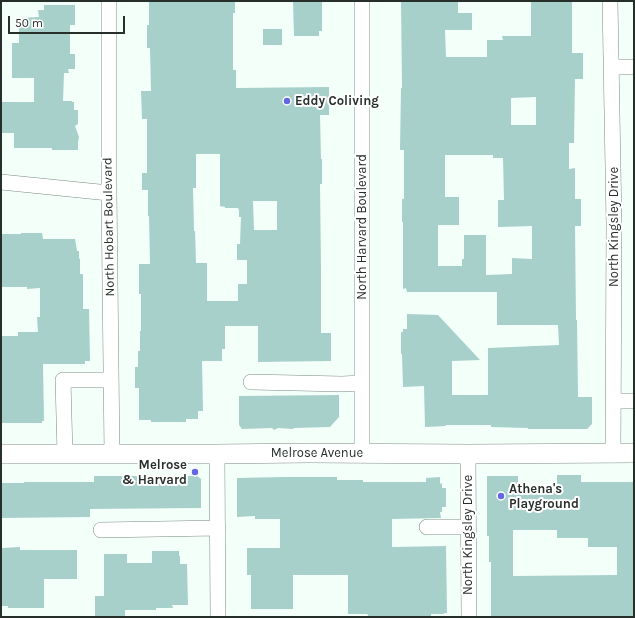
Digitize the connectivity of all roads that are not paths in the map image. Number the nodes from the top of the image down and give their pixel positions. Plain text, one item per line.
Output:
1 (109, 1) edge
2 (362, 1) edge
3 (610, 1) edge
4 (611, 66) junction
5 (634, 67) edge
6 (1, 182) edge
7 (109, 193) junction
8 (111, 380) junction
9 (251, 382) dead end
10 (362, 383) junction
11 (614, 401) junction
12 (634, 401) edge
13 (362, 453) junction
14 (613, 453) junction
15 (634, 453) edge
16 (1, 454) edge
17 (65, 454) junction
18 (112, 454) junction
19 (217, 454) junction
20 (468, 454) junction
21 (218, 528) junction
22 (427, 528) dead end
23 (468, 528) junction
24 (101, 530) dead end
25 (218, 617) edge
26 (468, 617) edge

1 - 7 street, North Hobart Boulevard
2 - 10 street, North Harvard Boulevard
3 - 4 street, North Kingsley Drive
4 - 5 street
4 - 11 street, North Kingsley Drive
6 - 7 street
7 - 8 street, North Hobart Boulevard
8 - 17 street
8 - 18 street, North Hobart Boulevard
9 - 10 street
10 - 13 street, North Harvard Boulevard
11 - 12 street
11 - 14 street, North Kingsley Drive
13 - 19 main road, Melrose Avenue
13 - 20 main road, Melrose Avenue
14 - 15 main road, Melrose Avenue
14 - 20 main road, Melrose Avenue
16 - 17 main road, Melrose Avenue
17 - 18 main road, Melrose Avenue
18 - 19 main road, Melrose Avenue
19 - 21 street
20 - 23 street, North Kingsley Drive
21 - 24 street
21 - 25 street
22 - 23 street
23 - 26 street, North Kingsley Drive

